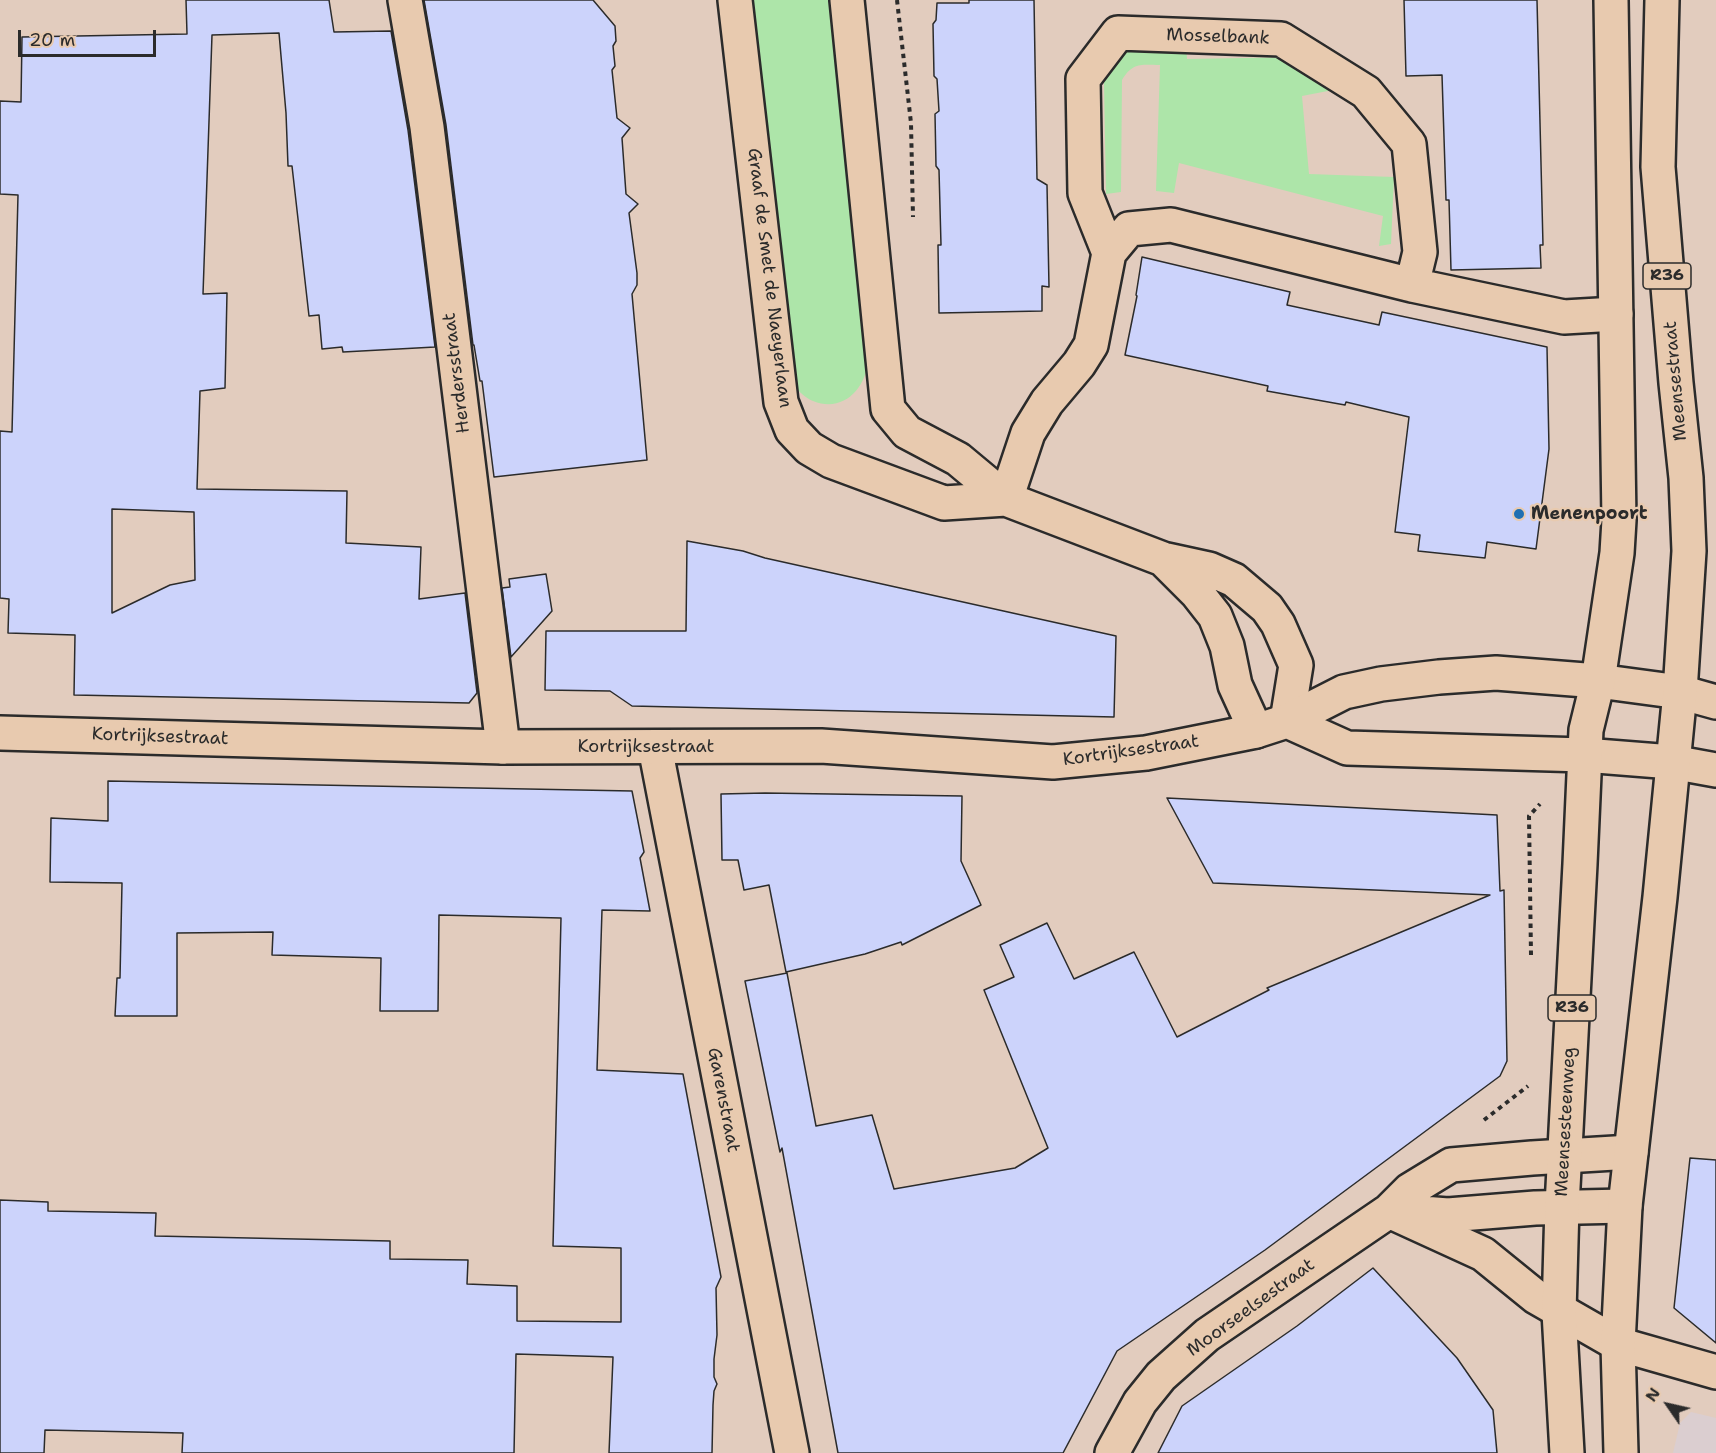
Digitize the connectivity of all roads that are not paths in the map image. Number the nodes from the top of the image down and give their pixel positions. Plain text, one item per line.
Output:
1 (405, 0) edge
2 (735, 0) edge
3 (847, 0) edge
4 (1611, 0) edge
5 (1662, 0) edge
6 (1109, 253) junction
7 (1412, 285) junction
8 (1616, 314) junction
9 (1006, 499) junction
10 (1163, 559) junction
11 (1598, 681) junction
12 (1680, 692) junction
13 (1716, 702) edge
14 (1287, 721) junction
15 (1256, 731) junction
16 (0, 733) edge
17 (503, 747) junction
18 (655, 747) junction
19 (1584, 755) junction
20 (1672, 762) junction
21 (1716, 771) edge
22 (1631, 1152) junction
23 (1564, 1156) junction
24 (1562, 1206) junction
25 (1625, 1206) junction
26 (1389, 1211) junction
27 (1559, 1312) junction
28 (1618, 1344) junction
29 (1716, 1372) edge
30 (792, 1453) edge
31 (1112, 1453) edge
32 (1567, 1453) edge
33 (1621, 1453) edge

1 - 17 street, Herdersstraat
2 - 9 street, Graaf de Smet de Naeyerlaan
3 - 9 street, Graaf de Smet de Naeyerlaan
4 - 8 street, R36
5 - 12 street, Meensestraat / R36
6 - 7 street
6 - 7 street, Mosselbank
6 - 9 street
7 - 8 street
8 - 11 street, R36
9 - 10 street, Graaf de Smet de Naeyerlaan
10 - 14 street, Graaf de Smet de Naeyerlaan
10 - 15 street, Graaf de Smet de Naeyerlaan
11 - 12 street, Kortrijksestraat
11 - 14 street, Kortrijksestraat
11 - 19 street, R36
12 - 13 street, Kortrijksestraat
12 - 20 street, Meensestraat / R36
14 - 15 street, Kortrijksestraat
14 - 19 street
15 - 18 street, Kortrijksestraat
16 - 17 street, Kortrijksestraat
17 - 18 street, Kortrijksestraat
18 - 30 street, Garenstraat
19 - 20 street
19 - 23 street, Meensesteenweg / R36
20 - 21 street
20 - 22 street, R36
22 - 23 street, Moorseelsestraat
22 - 25 street, R36
23 - 24 street, Meensesteenweg / R36
23 - 26 street, Moorseelsestraat
24 - 25 street
24 - 26 street
24 - 27 street, Meensesteenweg / R36
25 - 28 street, R36
26 - 27 street
26 - 31 street, Moorseelsestraat
27 - 28 street
27 - 32 street, Meensesteenweg / R36
28 - 29 street
28 - 33 street, R36

